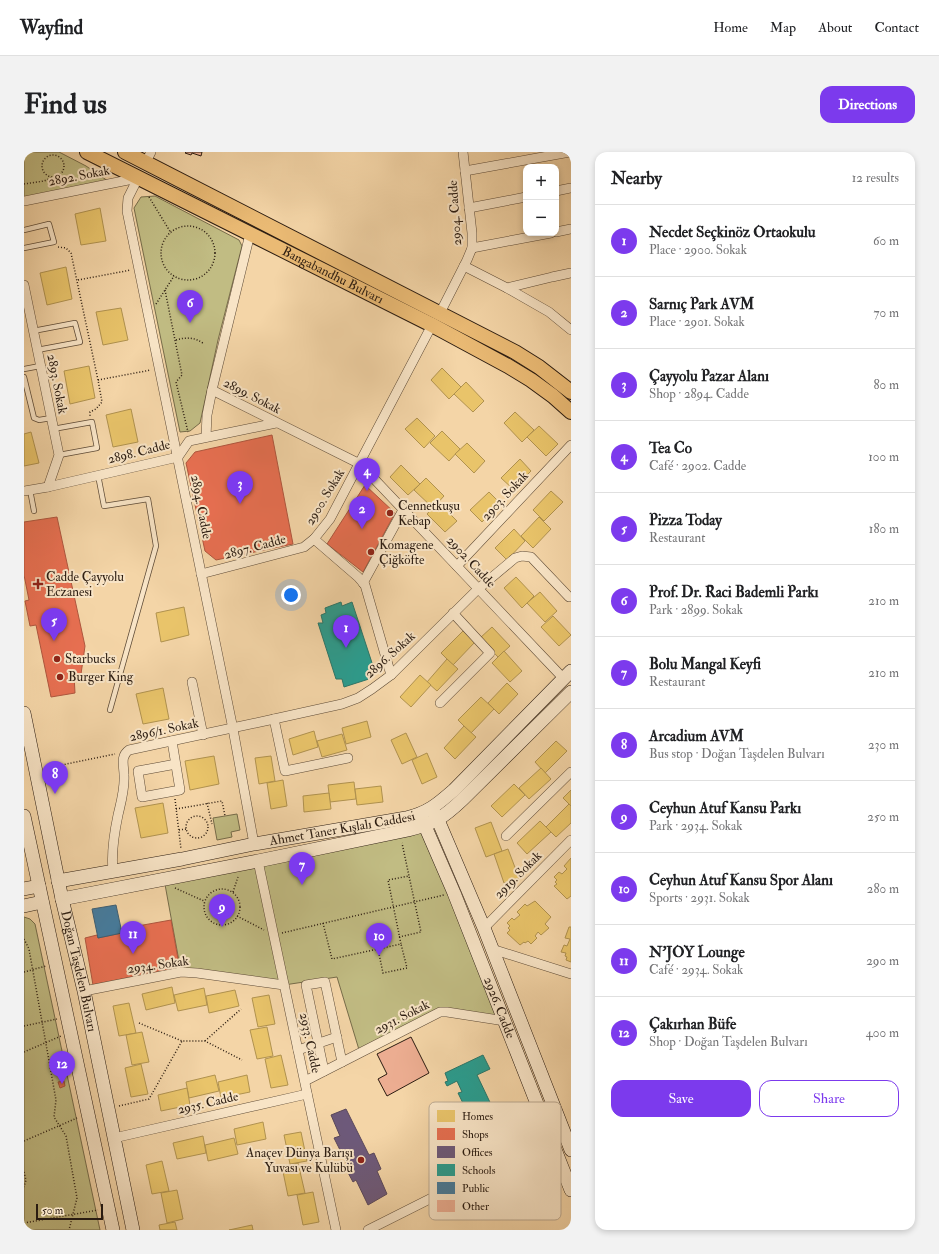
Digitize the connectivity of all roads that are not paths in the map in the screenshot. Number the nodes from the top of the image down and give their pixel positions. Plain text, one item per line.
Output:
1 (87, 152) edge
2 (125, 152) edge
3 (463, 152) edge
4 (570, 152) edge
5 (149, 157) edge
6 (465, 171) junction
7 (138, 178) junction
8 (571, 188) edge
9 (559, 190) edge
10 (523, 198) edge
11 (24, 201) edge
12 (469, 208) junction
13 (571, 229) edge
14 (24, 230) edge
15 (559, 231) edge
16 (250, 234) junction
17 (535, 236) edge
18 (24, 248) edge
19 (472, 248) junction
20 (464, 266) junction
21 (571, 273) edge
22 (24, 285) edge
23 (507, 288) junction
24 (440, 313) junction
25 (28, 322) edge
26 (432, 325) junction
27 (571, 330) edge
28 (33, 331) junction
29 (37, 350) junction
30 (40, 366) junction
31 (24, 369) edge
32 (24, 376) edge
33 (212, 390) junction
34 (571, 392) edge
35 (27, 400) edge
36 (571, 412) edge
37 (51, 418) junction
38 (276, 423) junction
39 (53, 429) junction
40 (206, 437) junction
41 (571, 445) edge
42 (58, 455) junction
43 (178, 457) junction
44 (360, 464) junction
45 (98, 475) junction
46 (48, 487) junction
47 (27, 490) edge
48 (403, 510) junction
49 (34, 511) dead end
50 (314, 539) junction
51 (457, 566) junction
52 (201, 574) junction
53 (363, 583) junction
54 (478, 588) junction
55 (569, 597) dead end
56 (453, 613) junction
57 (391, 675) junction
58 (569, 678) edge
59 (192, 682) dead end
60 (571, 692) edge
61 (440, 703) dead end
62 (110, 710) dead end
63 (24, 713) edge
64 (274, 720) junction
65 (233, 729) junction
66 (203, 735) junction
67 (172, 741) junction
68 (348, 758) dead end
69 (176, 764) junction
70 (571, 772) edge
71 (435, 815) junction
72 (24, 816) edge
73 (422, 820) junction
74 (506, 836) dead end
75 (571, 840) edge
76 (254, 844) junction
77 (258, 861) junction
78 (113, 871) junction
79 (58, 881) junction
80 (39, 886) junction
81 (24, 889) edge
82 (62, 899) junction
83 (42, 902) junction
84 (24, 906) edge
85 (484, 928) junction
86 (492, 949) junction
87 (571, 974) edge
88 (284, 985) junction
89 (84, 990) junction
90 (505, 1021) junction
91 (337, 1037) junction
92 (318, 1044) junction
93 (298, 1050) junction
94 (342, 1062) junction
95 (324, 1072) junction
96 (305, 1081) junction
97 (307, 1094) junction
98 (536, 1102) edge
99 (554, 1102) edge
100 (561, 1119) edge
101 (568, 1136) edge
102 (114, 1138) junction
103 (571, 1150) edge
104 (561, 1165) edge
105 (571, 1190) edge
106 (429, 1199) edge
107 (113, 1230) edge
108 (133, 1230) edge
109 (336, 1230) edge
110 (368, 1230) edge

1 - 7 main road, Bangabandhu Bulvarı
2 - 5 main road, Bangabandhu Bulvarı
3 - 6 street, 2904. Cadde
4 - 6 street
5 - 7 main road
5 - 24 main road, Bangabandhu Bulvarı
6 - 12 street, 2904. Cadde
7 - 11 street, 2892. Sokak
7 - 16 main road, Bangabandhu Bulvarı
7 - 43 street, 2894. Cadde
8 - 9 street
10 - 12 street
12 - 19 street, 2904. Cadde
13 - 15 street
14 - 18 lane
16 - 26 main road, Bangabandhu Bulvarı
16 - 33 street, 2899. Sokak
17 - 19 street
19 - 20 street, 2904. Cadde
20 - 23 street
20 - 24 street, 2904. Cadde
21 - 23 street
22 - 25 street, 2893. Sokak
23 - 27 street
24 - 34 main road, Bangabandhu Bulvarı
25 - 28 street, 2893. Sokak
26 - 36 main road, Bangabandhu Bulvarı
26 - 44 street, 2900. Sokak
28 - 29 street, 2893. Sokak
28 - 29 lane
29 - 30 street, 2893. Sokak
30 - 31 lane
30 - 37 street, 2893. Sokak
32 - 35 lane
33 - 38 street, 2899. Sokak
33 - 40 street
35 - 37 lane
37 - 39 street, 2893. Sokak
38 - 40 street
38 - 44 street, 2899. Sokak
39 - 42 street, 2893. Sokak
39 - 42 lane
40 - 43 street, 2898. Cadde
41 - 51 street, 2903. Sokak
42 - 46 street, 2893. Sokak
43 - 45 street, 2898. Cadde
43 - 52 street, 2894. Cadde
44 - 48 street, 2902. Cadde
44 - 50 street, 2900. Sokak
45 - 46 street, 2898. Cadde
45 - 62 lane
46 - 47 street, 2898. Cadde
47 - 49 lane
48 - 51 street, 2902. Cadde
48 - 53 street
50 - 52 street, 2897. Cadde
50 - 53 street, 2900. Sokak
51 - 54 street, 2902. Cadde
52 - 65 street, 2894. Cadde
53 - 57 street, 2900. Sokak
54 - 55 street, 2896. Sokak
54 - 56 street, 2896. Sokak
54 - 58 street, 2902. Cadde
56 - 57 street, 2896. Sokak
56 - 61 street
57 - 64 street, 2896. Sokak
58 - 71 street, Ahmet Taner Kışlalı Caddesi
59 - 66 street
60 - 71 street, Ahmet Taner Kışlalı Caddesi
63 - 79 street, Doğan Taşdelen Bulvarı
64 - 65 street, 2896. Sokak
64 - 68 street
65 - 66 street, 2896/1. Sokak
65 - 76 street, 2894. Cadde
66 - 67 street, 2896/1. Sokak
67 - 69 street
67 - 78 street, 2896/1. Sokak
69 - 69 street
70 - 74 street
71 - 73 street, Ahmet Taner Kışlalı Caddesi
71 - 85 street, 2926. Cadde
72 - 80 street, Doğan Taşdelen Bulvarı
73 - 76 street, Ahmet Taner Kışlalı Caddesi
73 - 77 street, Ahmet Taner Kışlalı Caddesi
73 - 90 street, 2926. Cadde
75 - 85 street, 2919. Sokak
76 - 77 street
76 - 78 street, Ahmet Taner Kışlalı Caddesi
77 - 82 street, Ahmet Taner Kışlalı Caddesi
77 - 88 street, 2933. Cadde
78 - 79 street, Ahmet Taner Kışlalı Caddesi
79 - 82 street, Doğan Taşdelen Bulvarı
80 - 81 street
80 - 83 street, Doğan Taşdelen Bulvarı
82 - 89 street, Doğan Taşdelen Bulvarı
83 - 84 street
83 - 107 street, Doğan Taşdelen Bulvarı
85 - 86 street, 2926. Cadde
86 - 87 street
86 - 99 street, 2926. Cadde
88 - 89 street, 2934. Sokak
88 - 93 street, 2933. Cadde
89 - 102 street, Doğan Taşdelen Bulvarı
90 - 94 street, 2931. Sokak
90 - 98 street, 2926. Cadde
91 - 92 street
91 - 92 street
91 - 94 street
92 - 93 street
92 - 95 street
93 - 96 street, 2933. Cadde
94 - 95 street, 2931. Sokak
95 - 96 street, 2931. Sokak
96 - 97 street, 2933. Cadde
97 - 102 street, 2935. Cadde
97 - 109 street, 2933. Cadde
100 - 101 street, 2926. Cadde
101 - 103 street, 2926. Cadde
102 - 108 street, Doğan Taşdelen Bulvarı
104 - 105 street, 2926. Cadde
106 - 110 street

